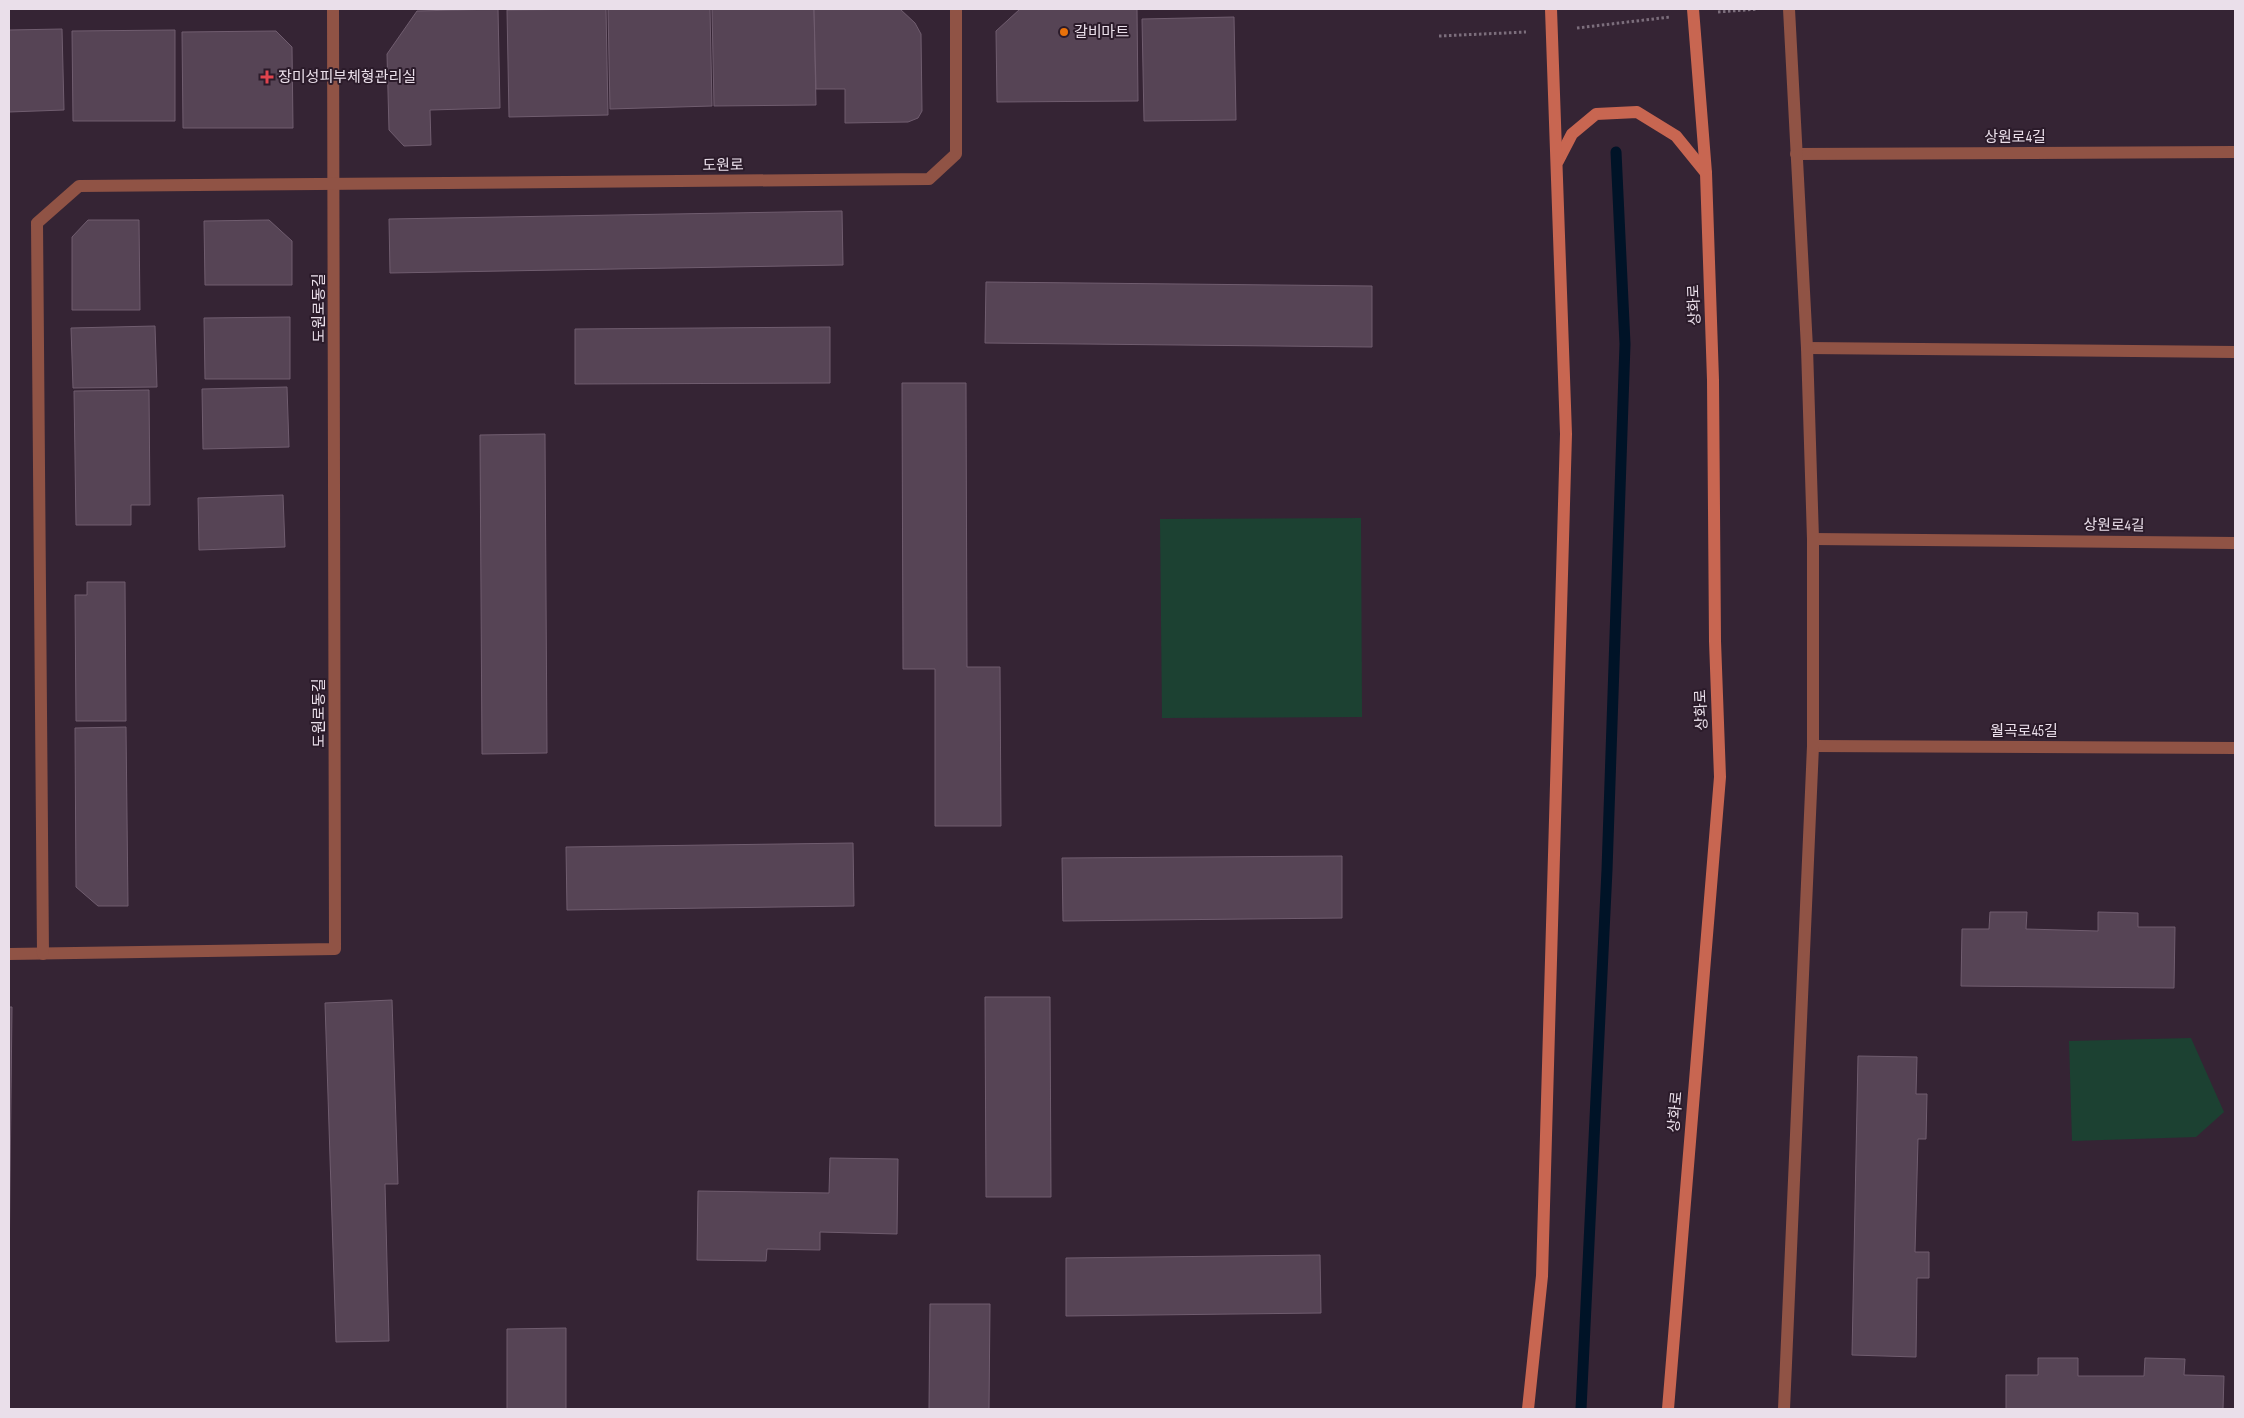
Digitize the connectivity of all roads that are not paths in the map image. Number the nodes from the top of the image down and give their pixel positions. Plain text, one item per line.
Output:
1 (333, 9) edge
2 (956, 9) edge
3 (1551, 9) edge
4 (1789, 9) edge
5 (1693, 12) edge
6 (2235, 152) edge
7 (1796, 154) junction
8 (1556, 164) junction
9 (1706, 173) junction
10 (335, 185) junction
11 (1807, 348) junction
12 (2235, 352) edge
13 (1813, 539) junction
14 (2235, 543) edge
15 (1813, 746) junction
16 (2235, 748) edge
17 (9, 954) edge
18 (42, 954) junction
19 (1528, 1409) edge
20 (1668, 1409) edge
21 (1784, 1409) edge

1 - 10 street, 도원로동길
2 - 10 street, 도원로
3 - 8 main road
4 - 7 street
5 - 9 main road, 상화로
6 - 7 street, 상원로4길
7 - 11 street
8 - 9 main road
8 - 19 main road
9 - 20 main road, 상화로
10 - 18 street
10 - 18 street, 도원로동길
11 - 12 street
11 - 13 street
13 - 14 street, 상원로4길
13 - 15 street
15 - 16 street, 월곡로45길
15 - 21 street
17 - 18 street, 도원로동길

